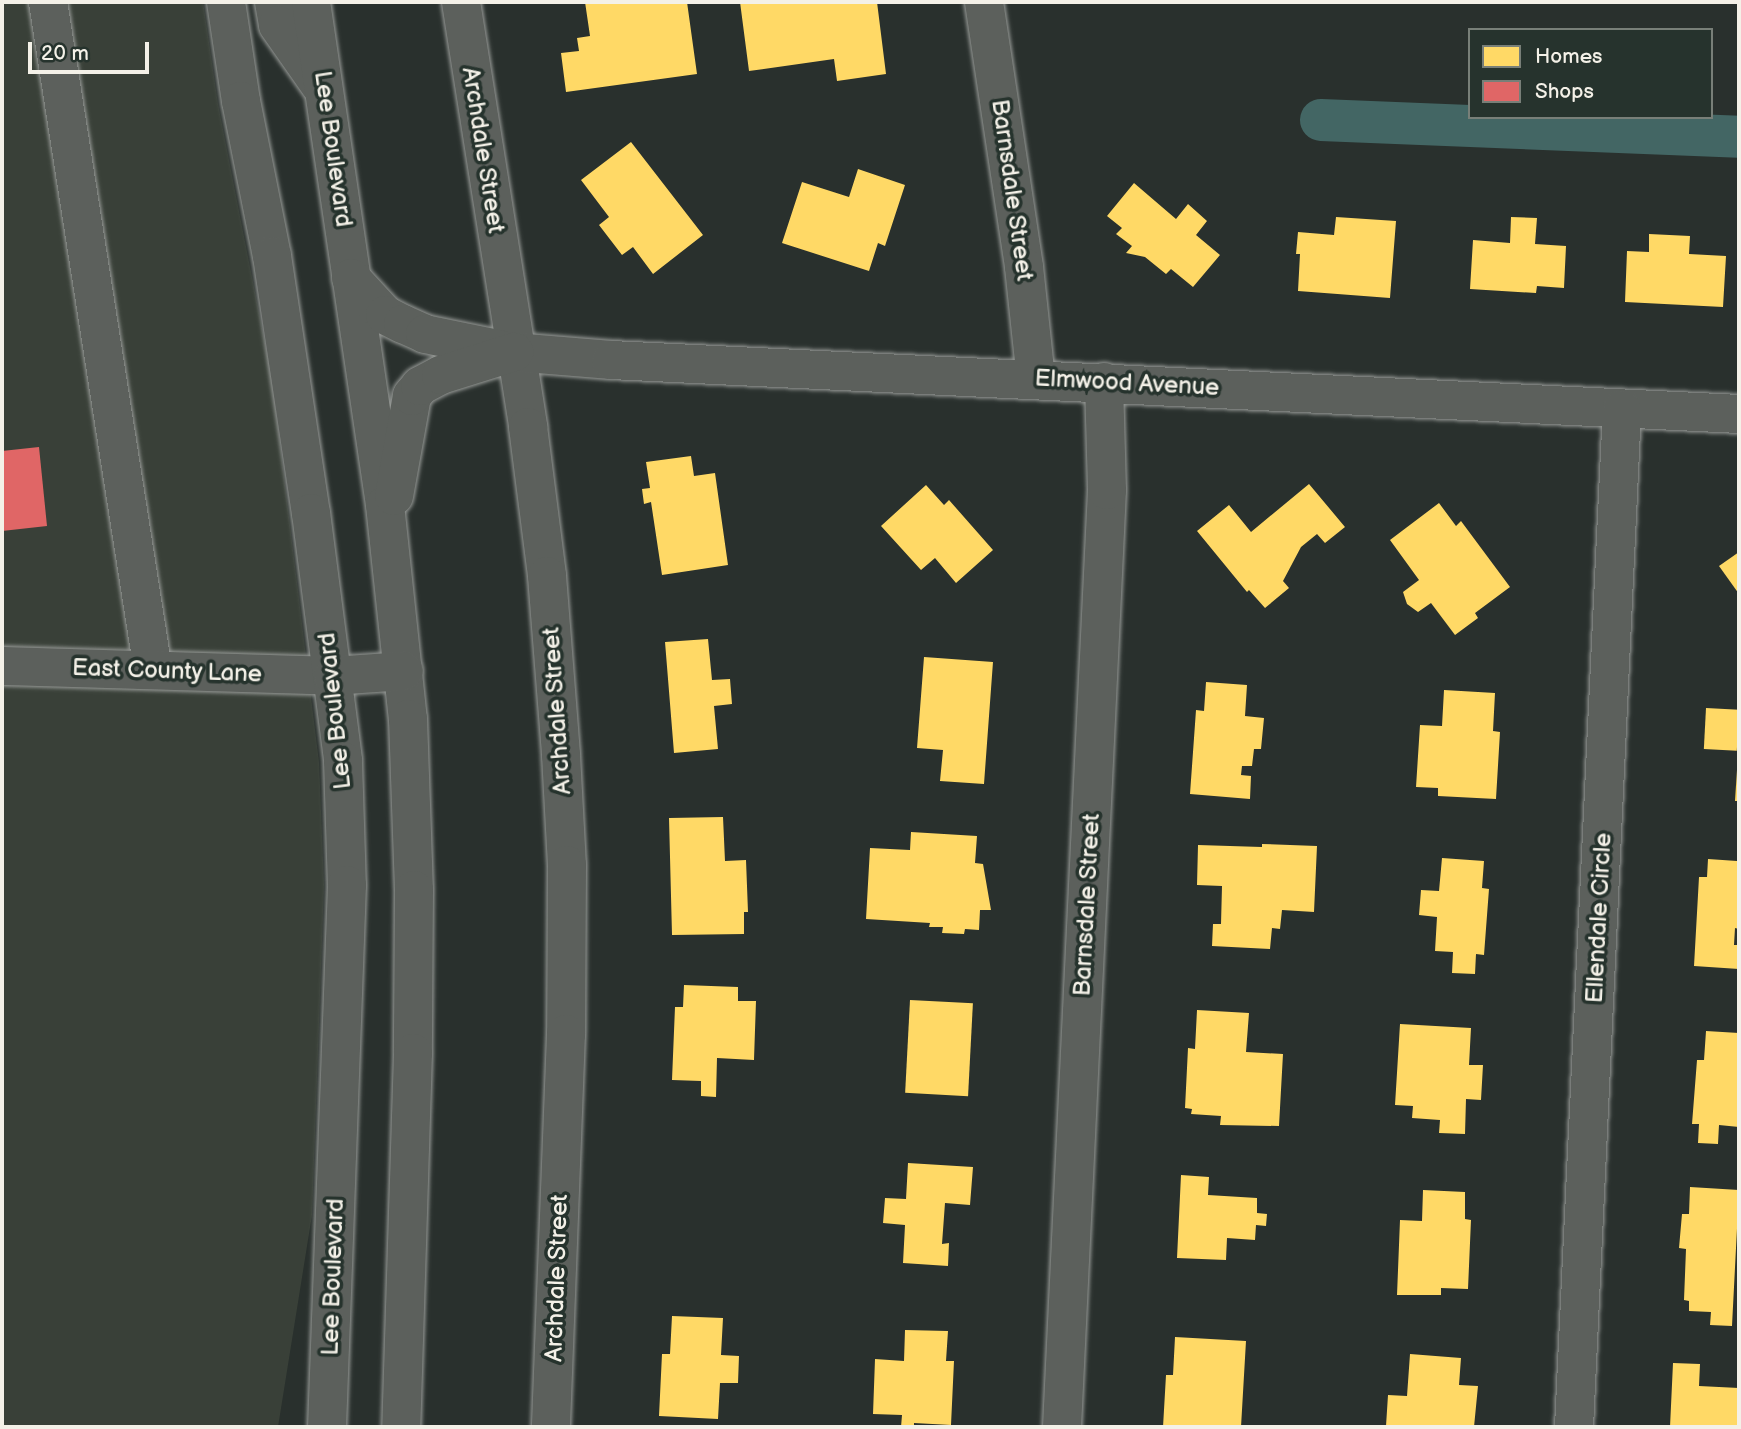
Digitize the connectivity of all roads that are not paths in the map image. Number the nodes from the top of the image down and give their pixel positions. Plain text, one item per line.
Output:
1 (48, 2) edge
2 (226, 2) edge
3 (274, 2) edge
4 (311, 2) edge
5 (461, 2) edge
6 (984, 2) edge
7 (325, 92) junction
8 (351, 278) junction
9 (514, 352) junction
10 (1036, 379) junction
11 (1104, 382) junction
12 (1622, 409) junction
13 (1739, 414) edge
14 (388, 529) junction
15 (2, 666) edge
16 (153, 670) junction
17 (404, 671) junction
18 (333, 676) junction
19 (327, 1427) edge
20 (401, 1427) edge
21 (551, 1427) edge
22 (1062, 1427) edge
23 (1574, 1427) edge

1 - 16 street
2 - 18 street, Lee Boulevard
3 - 7 street
4 - 7 street, Lee Boulevard
5 - 9 street, Archdale Street
6 - 10 street, Barnsdale Street
7 - 8 street, Lee Boulevard
8 - 9 street, Elmwood Avenue
8 - 14 street, Lee Boulevard
9 - 10 street, Elmwood Avenue
9 - 14 street
9 - 21 street, Archdale Street
10 - 11 street, Elmwood Avenue
11 - 12 street, Elmwood Avenue
11 - 22 street, Barnsdale Street
12 - 13 street, Elmwood Avenue
12 - 23 street, Ellendale Circle
14 - 17 street, Lee Boulevard
15 - 16 street, East County Lane
16 - 18 street, East County Lane
17 - 18 street, East County Lane
17 - 20 street, Lee Boulevard
18 - 19 street, Lee Boulevard

